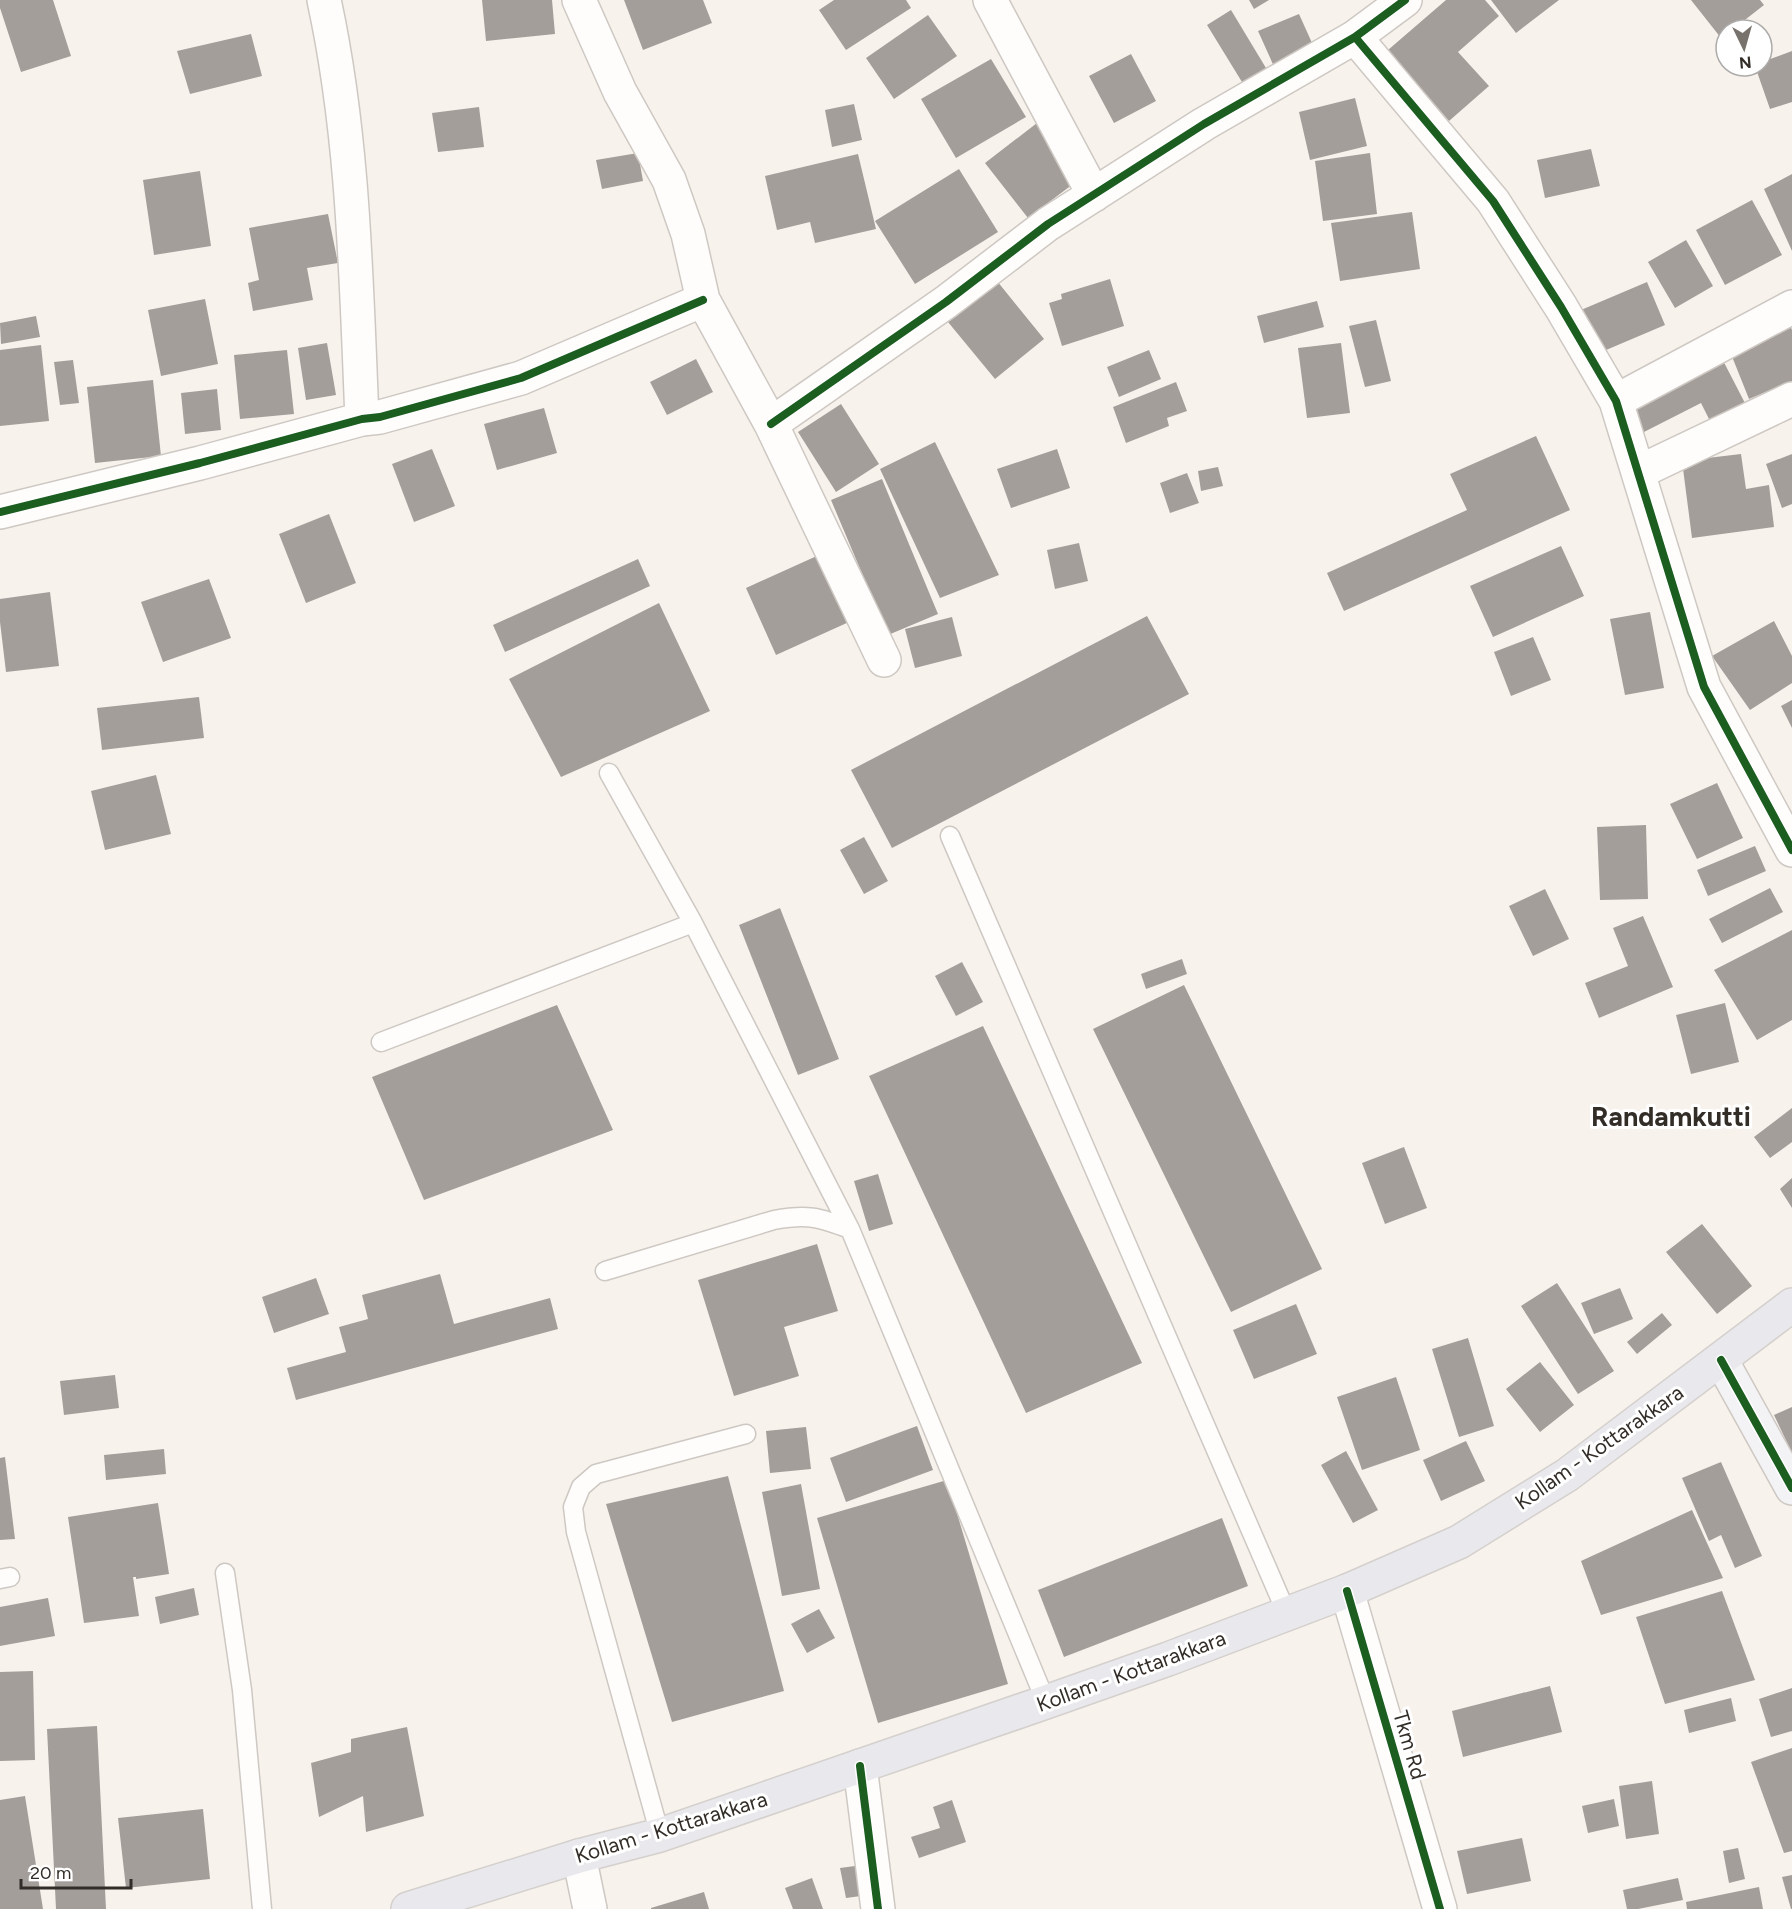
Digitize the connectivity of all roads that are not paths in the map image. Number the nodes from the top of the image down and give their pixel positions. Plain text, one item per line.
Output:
1 (324, 0) edge
2 (579, 0) edge
3 (990, 0) edge
4 (1405, 0) edge
5 (1355, 37) junction
6 (1094, 195) junction
7 (703, 300) junction
8 (1792, 307) edge
9 (1792, 399) edge
10 (1616, 401) junction
11 (362, 419) junction
12 (771, 424) junction
13 (1639, 472) junction
14 (0, 512) edge
15 (884, 660) dead end
16 (609, 773) dead end
17 (950, 836) dead end
18 (1792, 850) edge
19 (693, 923) junction
20 (381, 1042) dead end
21 (850, 1229) junction
22 (606, 1271) dead end
23 (1792, 1305) edge
24 (1721, 1360) junction
25 (746, 1434) dead end
26 (1792, 1488) edge
27 (225, 1573) dead end
28 (1347, 1591) junction
29 (1287, 1614) junction
30 (1046, 1702) junction
31 (860, 1766) junction
32 (660, 1834) junction
33 (579, 1856) junction
34 (262, 1909) edge
35 (408, 1909) edge
36 (590, 1909) edge
37 (878, 1909) edge
38 (1440, 1909) edge

1 - 11 street
2 - 7 street
3 - 6 street
4 - 5 street
5 - 6 street
5 - 10 street
6 - 12 street
7 - 11 street
7 - 12 street
8 - 10 street
9 - 13 street
10 - 13 street
11 - 14 street
12 - 15 street
13 - 18 street
16 - 19 lane
17 - 29 lane
19 - 20 lane
19 - 21 lane
21 - 22 lane
21 - 30 lane
23 - 24 main road, Kollam - Kottarakkara
24 - 26 street
24 - 28 main road, Kollam - Kottarakkara
25 - 32 lane
27 - 34 lane
28 - 29 main road, Kollam - Kottarakkara
28 - 38 street, Tkm Rd
29 - 30 main road, Kollam - Kottarakkara
30 - 31 main road, Kollam - Kottarakkara
31 - 32 main road, Kollam - Kottarakkara
31 - 37 street
32 - 33 main road, Kollam - Kottarakkara
33 - 35 main road, Kollam - Kottarakkara
33 - 36 street

